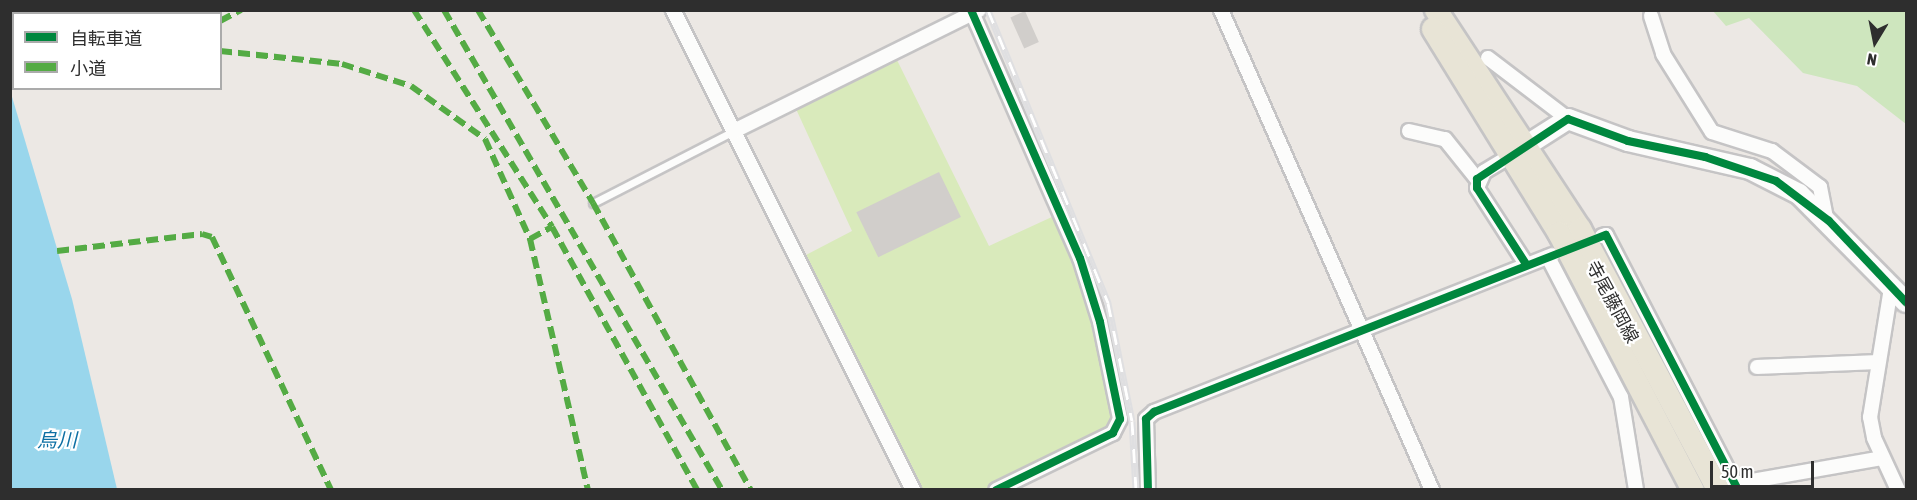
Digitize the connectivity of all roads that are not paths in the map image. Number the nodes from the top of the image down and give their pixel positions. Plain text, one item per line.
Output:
1 (673, 10) edge
2 (1221, 10) edge
3 (1422, 10) edge
4 (1436, 10) edge
5 (975, 12) edge
6 (1651, 16) dead end
7 (1488, 58) dead end
8 (1568, 119) junction
9 (734, 131) junction
10 (1409, 131) dead end
11 (1520, 150) junction
12 (1477, 179) junction
13 (593, 203) dead end
14 (1826, 218) junction
15 (1602, 236) dead end
16 (1526, 264) junction
17 (1902, 297) edge
18 (1360, 330) junction
19 (1878, 362) junction
20 (1757, 367) dead end
21 (1882, 458) junction
22 (1731, 488) edge
23 (913, 489) edge
24 (996, 489) edge
25 (1148, 489) edge
26 (1432, 489) edge
27 (1636, 489) edge
28 (1693, 489) edge
29 (1898, 489) edge

1 - 9 street
2 - 18 street
3 - 11 main road, 寺尾藤岡線
4 - 11 main road, 寺尾藤岡線
5 - 9 street
5 - 24 street
6 - 14 street
7 - 8 street
8 - 11 street
8 - 14 street
9 - 13 lane
9 - 23 street
10 - 12 street
11 - 12 street
11 - 22 main road, 寺尾藤岡線
11 - 28 main road, 寺尾藤岡線
12 - 16 street
14 - 17 street
15 - 22 street
16 - 18 street
16 - 27 street
17 - 19 street
18 - 25 street
18 - 26 street
19 - 20 street
19 - 21 street
21 - 22 street
21 - 29 street

